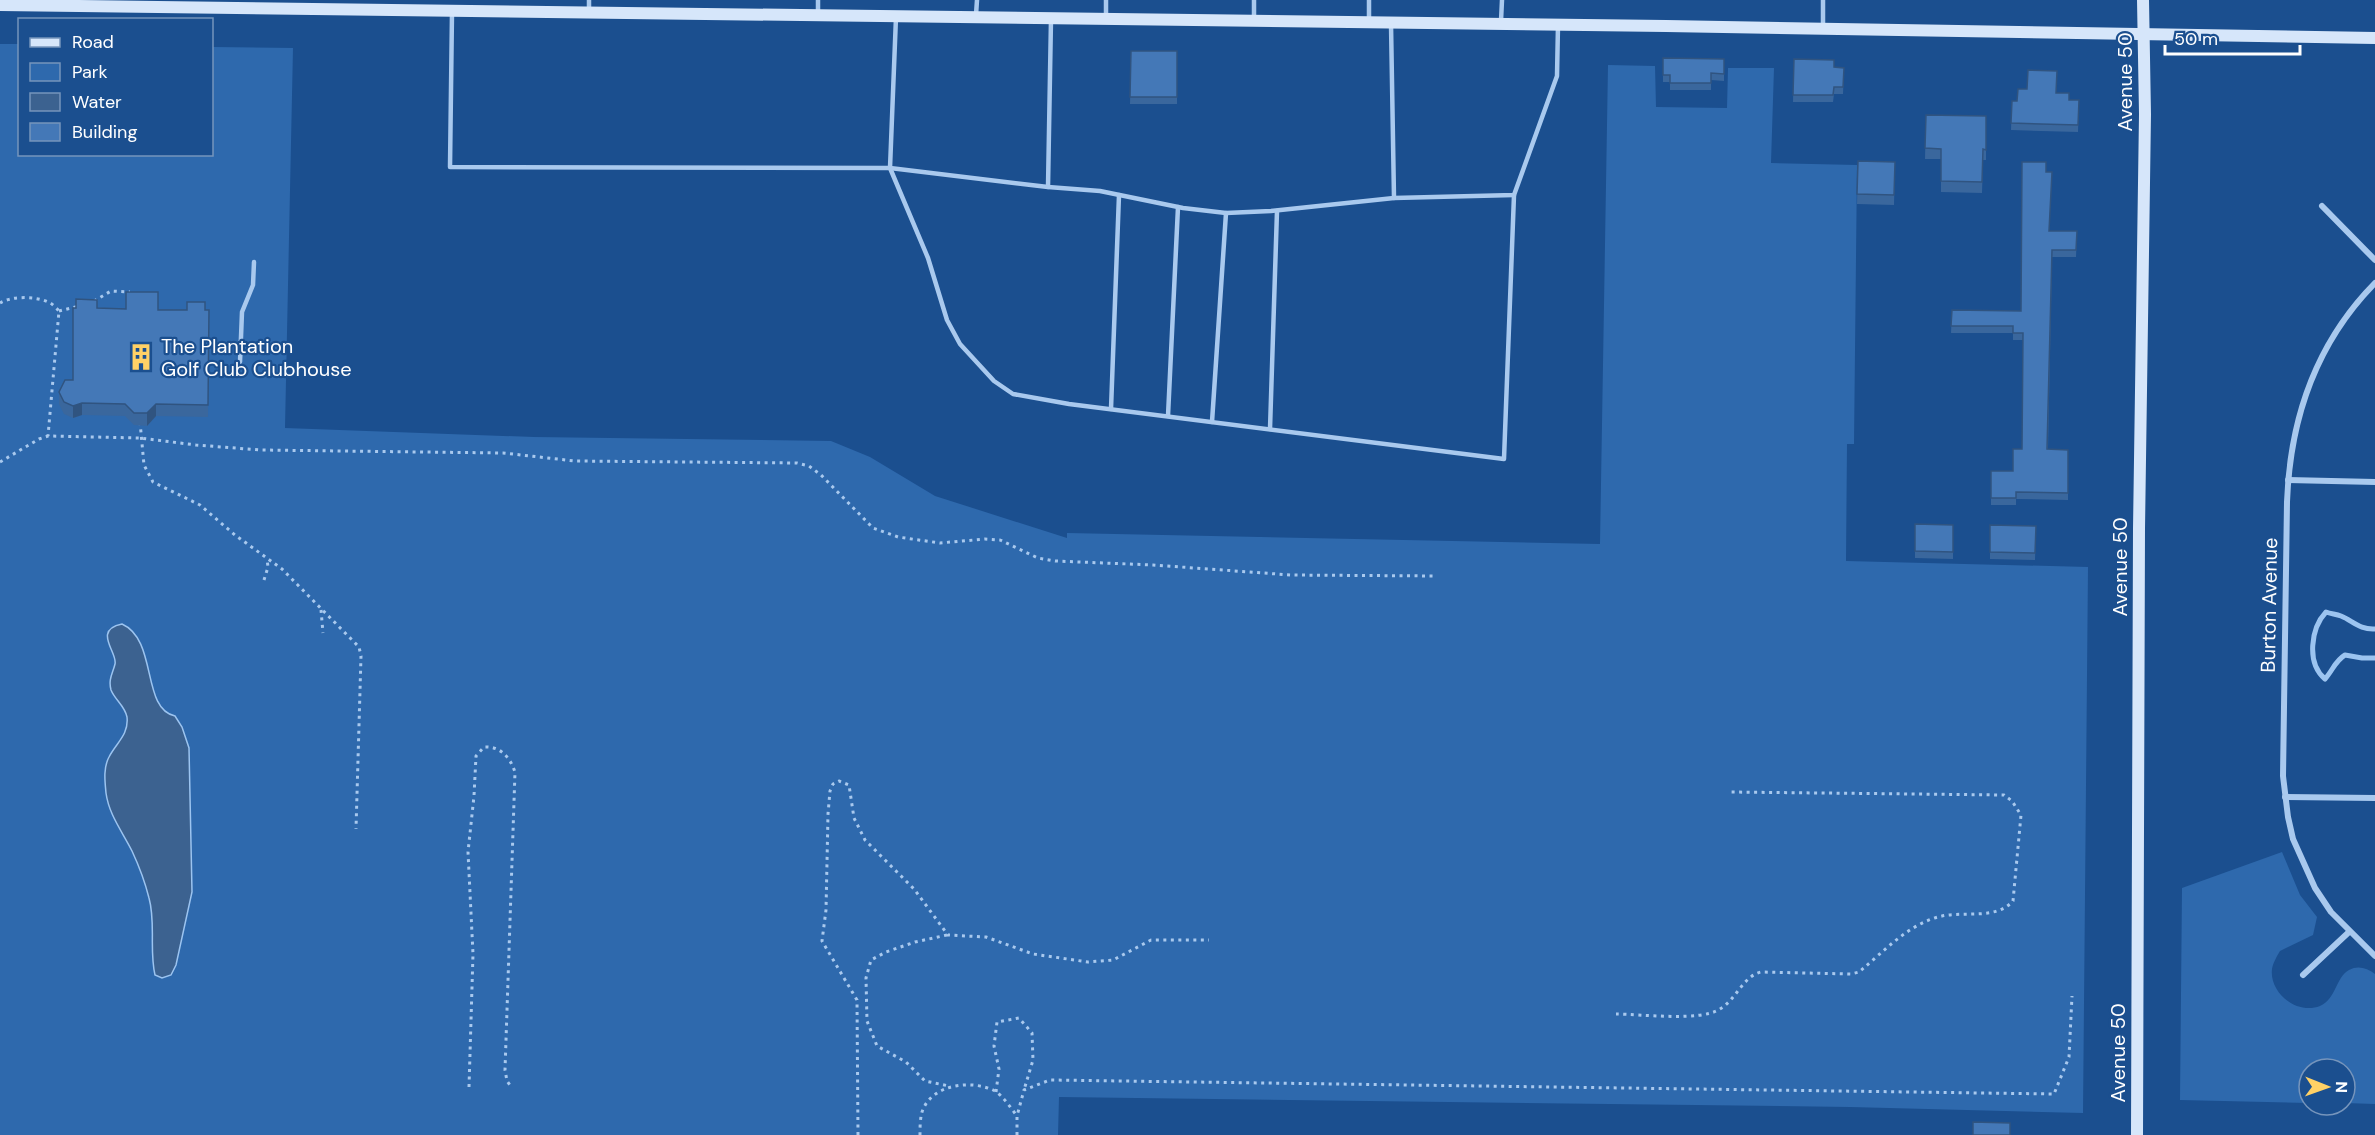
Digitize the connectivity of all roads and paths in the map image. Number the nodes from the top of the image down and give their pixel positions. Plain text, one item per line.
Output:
1 (818, 0) edge
2 (976, 0) edge
3 (1106, 0) edge
4 (1254, 0) edge
5 (1369, 0) edge
6 (1502, 0) edge
7 (1823, 0) edge
8 (2143, 0) edge
9 (6, 4) edge
10 (250, 4) edge
11 (589, 7) edge
12 (452, 11) junction
13 (818, 16) junction
14 (896, 17) junction
15 (976, 18) junction
16 (1051, 19) junction
17 (1106, 19) junction
18 (1254, 21) junction
19 (1369, 22) junction
20 (1391, 23) junction
21 (1501, 24) junction
22 (1558, 25) junction
23 (1823, 28) junction
24 (2144, 33) junction
25 (2375, 38) edge
26 (890, 168) junction
27 (1048, 187) junction
28 (1119, 195) junction
29 (1514, 195) junction
30 (1394, 198) junction
31 (2322, 206) dead end
32 (1178, 207) junction
33 (1277, 211) junction
34 (1226, 213) junction
35 (2375, 260) edge
36 (254, 262) dead end
37 (2375, 283) edge
38 (132, 293) edge
39 (0, 303) edge
40 (90, 303) edge
41 (83, 305) edge
42 (59, 311) junction
43 (240, 362) dead end
44 (1111, 409) junction
45 (140, 416) edge
46 (1168, 416) junction
47 (1212, 422) junction
48 (1270, 429) junction
49 (48, 436) junction
50 (140, 438) junction
51 (0, 462) edge
52 (2288, 480) junction
53 (2375, 482) edge
54 (267, 557) junction
55 (1437, 576) dead end
56 (264, 579) dead end
57 (321, 609) junction
58 (323, 633) dead end
59 (1729, 792) dead end
60 (2285, 797) junction
61 (2375, 798) edge
62 (356, 830) dead end
63 (2349, 932) junction
64 (948, 935) junction
65 (1209, 940) dead end
66 (2375, 956) edge
67 (2303, 975) dead end
68 (2072, 996) dead end
69 (1616, 1014) dead end
70 (949, 1086) junction
71 (469, 1087) dead end
72 (512, 1088) dead end
73 (1024, 1090) junction
74 (996, 1092) junction
75 (1017, 1116) junction
76 (858, 1135) edge
77 (920, 1135) edge
78 (1017, 1135) edge
79 (2138, 1135) edge

1 - 13 lane
2 - 15 lane
3 - 17 lane
4 - 18 lane
5 - 19 lane
6 - 21 lane
7 - 23 lane
8 - 24 main road, Avenue 50
9 - 10 main road
10 - 12 main road
11 - 12 main road
11 - 13 main road
12 - 26 lane
13 - 14 main road
14 - 15 main road
14 - 26 lane
15 - 16 main road
16 - 17 main road
16 - 27 lane
17 - 18 main road
18 - 19 main road
19 - 20 main road
20 - 21 main road
20 - 30 lane
21 - 22 main road
22 - 23 main road
22 - 29 lane
23 - 24 main road
24 - 25 main road
24 - 79 main road, Avenue 50
26 - 27 lane
26 - 44 lane
27 - 28 lane
28 - 32 lane
28 - 44 lane
29 - 30 lane
29 - 48 lane
30 - 33 lane
31 - 35 street
32 - 34 lane
32 - 46 lane
33 - 34 lane
33 - 48 lane
34 - 47 lane
36 - 43 lane
37 - 52 street, Burton Avenue
38 - 40 path
39 - 42 path
41 - 42 path
42 - 49 path
44 - 46 lane
45 - 50 path
46 - 47 lane
47 - 48 lane
49 - 50 path
49 - 51 path
50 - 54 path
50 - 55 path
52 - 53 street
52 - 60 street, Burton Avenue
54 - 56 path
54 - 57 path
57 - 58 path
57 - 62 path
59 - 69 path
60 - 61 street
60 - 63 street, Burton Avenue
63 - 66 street, Burton Avenue
63 - 67 street
64 - 65 path
64 - 70 path
64 - 76 path
68 - 73 path
70 - 74 path
70 - 77 path
71 - 72 path
73 - 74 path
73 - 75 path
74 - 75 path
75 - 78 path

